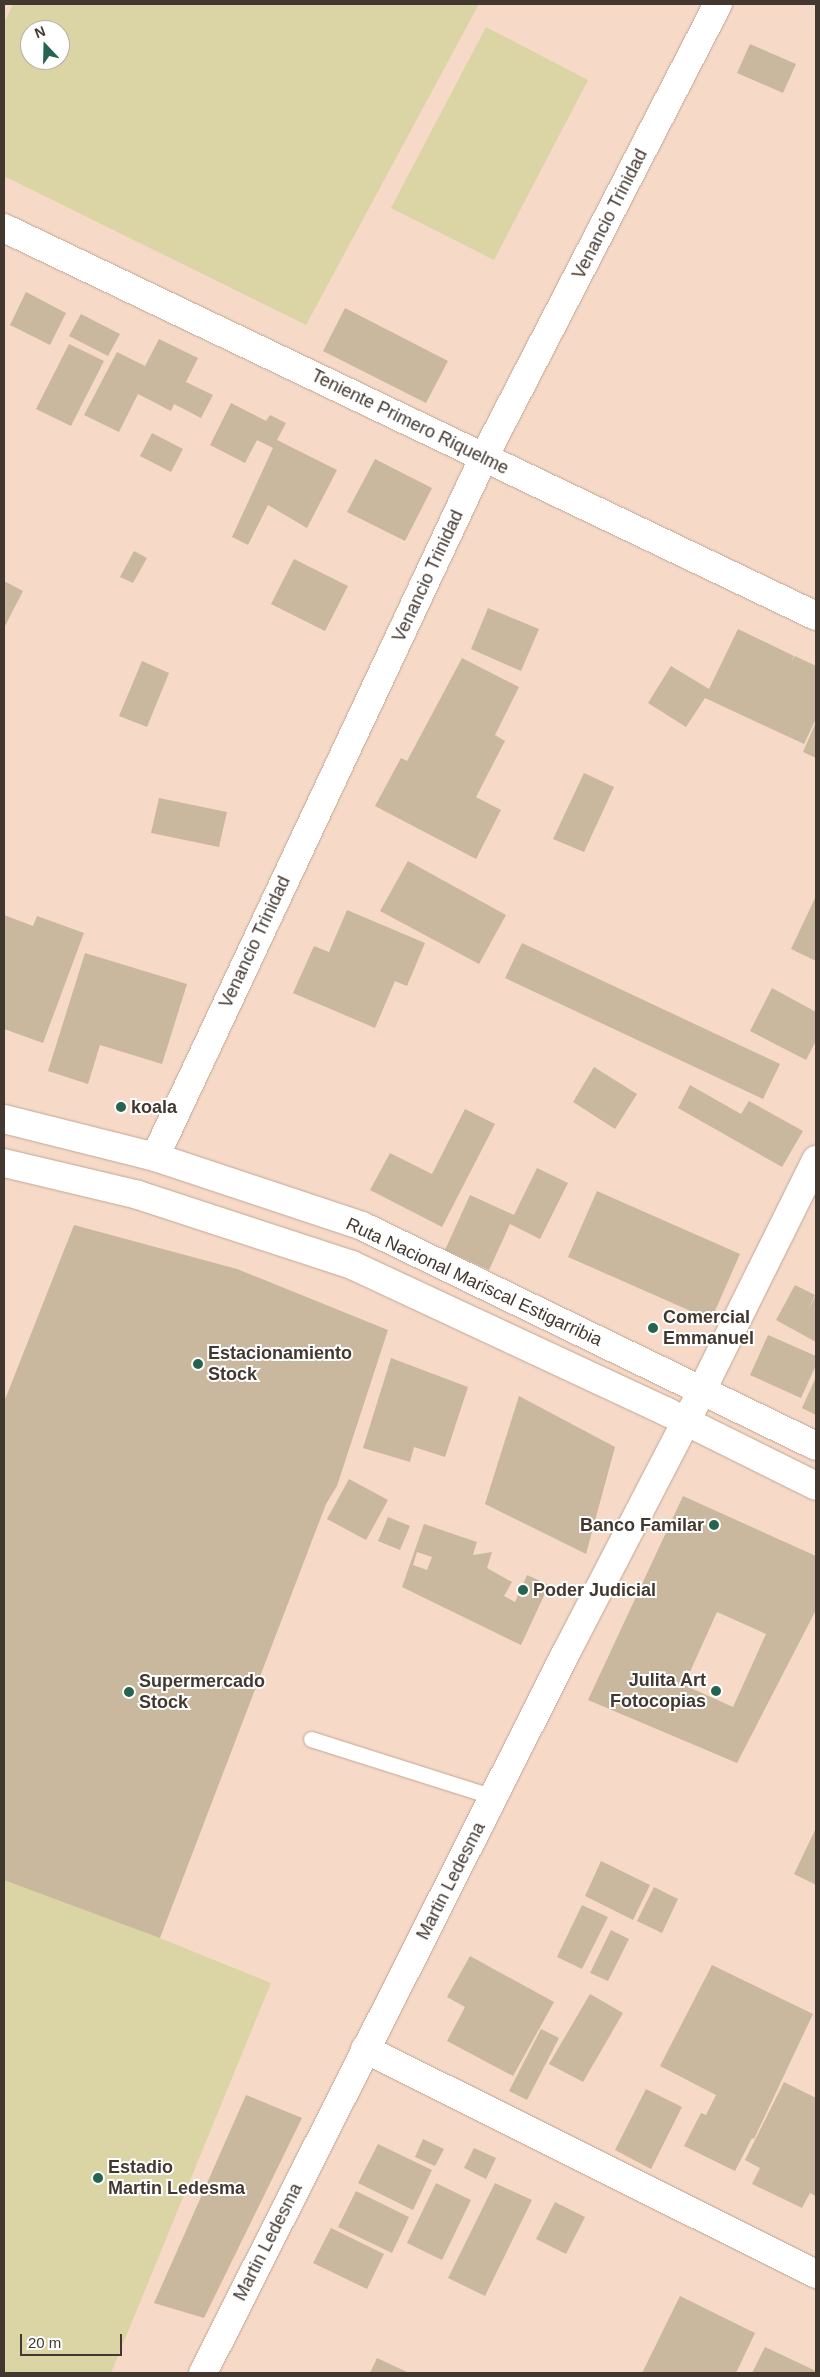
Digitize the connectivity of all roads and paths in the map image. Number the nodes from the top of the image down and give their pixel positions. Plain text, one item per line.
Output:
1 (718, 4) edge
2 (4, 228) edge
3 (484, 457) junction
4 (816, 616) edge
5 (4, 1119) edge
6 (155, 1157) junction
7 (816, 1160) edge
8 (4, 1163) edge
9 (702, 1390) junction
10 (686, 1422) junction
11 (816, 1446) edge
12 (816, 1486) edge
13 (311, 1739) dead end
14 (494, 1797) junction
15 (365, 2048) junction
16 (816, 2274) edge
17 (203, 2373) edge

1 - 3 main road, Venancio Trinidad
2 - 3 main road, Teniente Primero Riquelme
3 - 4 main road, Teniente Primero Riquelme
3 - 6 main road, Venancio Trinidad
5 - 6 main road, Ruta Nacional Mariscal Estigarribia
6 - 9 main road, Ruta Nacional Mariscal Estigarribia
7 - 9 main road, Martin Ledesma
8 - 10 main road, Ruta Nacional Mariscal Estigarribia
9 - 10 main road, Martin Ledesma
9 - 11 main road, Ruta Nacional Mariscal Estigarribia
10 - 12 main road, Ruta Nacional Mariscal Estigarribia
10 - 14 main road, Martin Ledesma
13 - 14 lane
14 - 15 main road, Martin Ledesma
15 - 16 main road
15 - 17 main road, Martin Ledesma

